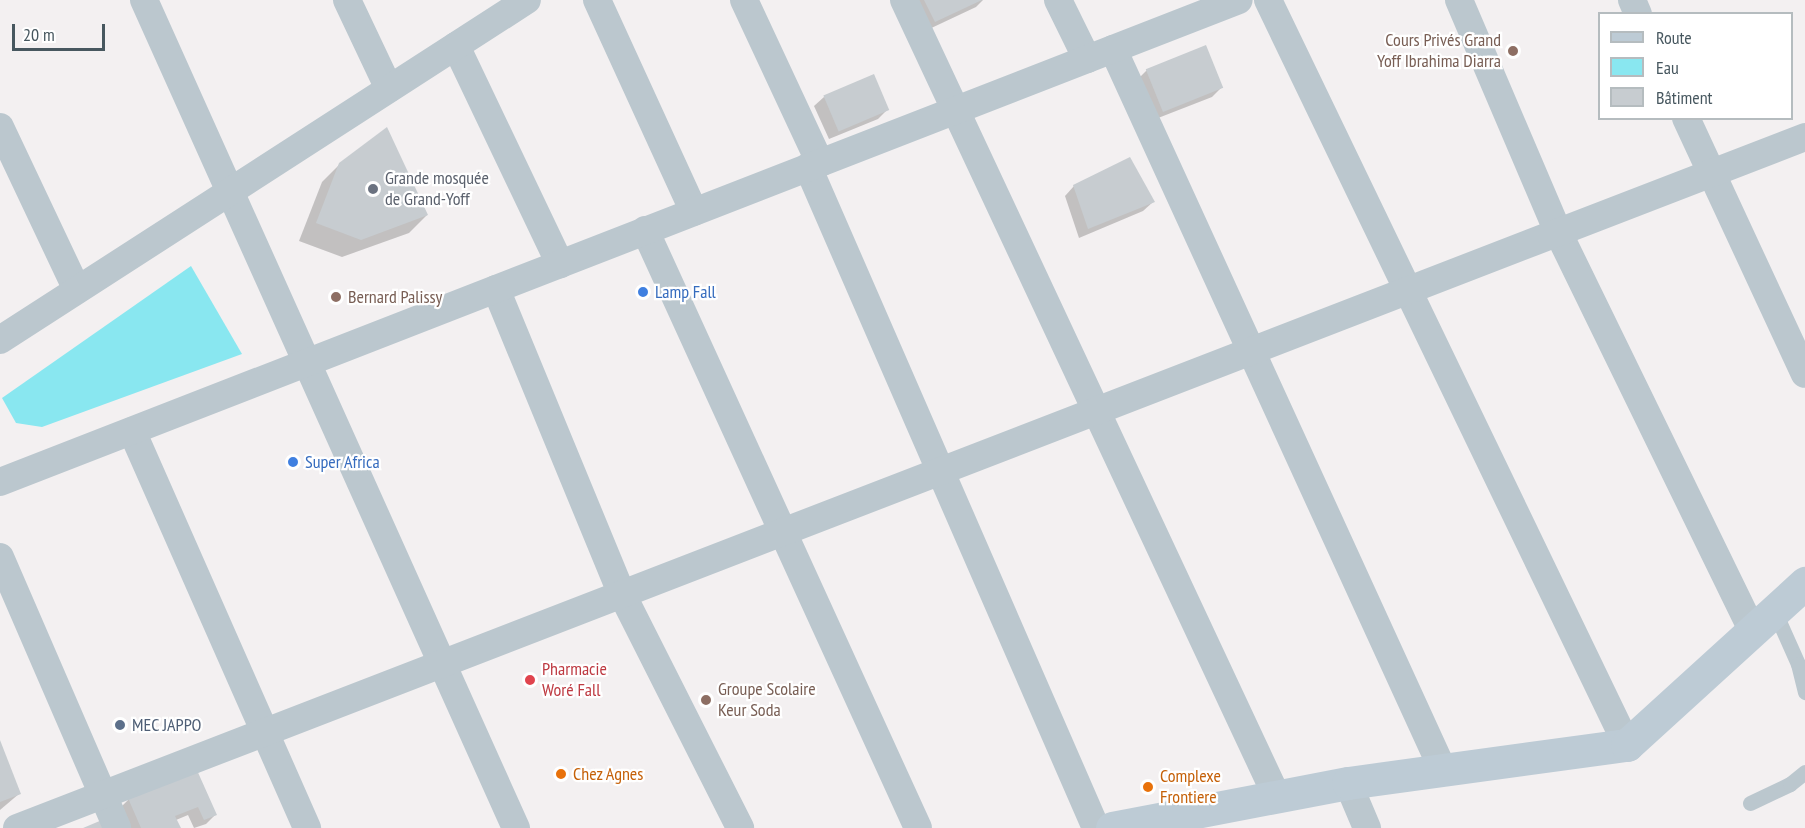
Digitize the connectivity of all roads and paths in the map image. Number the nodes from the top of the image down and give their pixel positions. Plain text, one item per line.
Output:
1 (144, 0) edge
2 (347, 0) edge
3 (527, 0) edge
4 (597, 0) edge
5 (744, 0) edge
6 (904, 0) edge
7 (1059, 0) edge
8 (1239, 0) edge
9 (1268, 0) edge
10 (1460, 0) edge
11 (456, 46) junction
12 (1100, 54) junction
13 (389, 89) junction
14 (955, 110) junction
15 (1687, 120) edge
16 (0, 127) edge
17 (1805, 136) edge
18 (814, 165) junction
19 (1711, 173) junction
20 (231, 193) junction
21 (694, 212) junction
22 (645, 230) junction
23 (1558, 231) junction
24 (560, 264) junction
25 (496, 289) junction
26 (77, 290) junction
27 (1408, 290) junction
28 (0, 340) edge
29 (1251, 351) junction
30 (307, 362) junction
31 (1805, 374) edge
32 (1096, 411) junction
33 (132, 431) junction
34 (940, 471) junction
35 (0, 482) edge
36 (783, 532) junction
37 (0, 557) edge
38 (1805, 583) edge
39 (622, 594) junction
40 (1763, 619) junction
41 (442, 664) junction
42 (1805, 692) edge
43 (265, 732) junction
44 (1627, 745) junction
45 (1442, 768) junction
46 (1805, 772) edge
47 (1348, 783) junction
48 (103, 795) junction
49 (1276, 795) junction
50 (1750, 803) dead end
51 (17, 828) edge
52 (117, 828) edge
53 (307, 828) edge
54 (516, 828) edge
55 (740, 828) edge
56 (918, 828) edge
57 (1096, 828) edge
58 (1112, 828) edge
59 (1367, 828) edge

1 - 20 street
2 - 13 street
3 - 11 street
4 - 21 street
5 - 18 street
6 - 14 street
7 - 12 street
8 - 12 street
9 - 27 street
10 - 23 street
11 - 13 street
11 - 24 street
12 - 14 street
12 - 29 street
13 - 20 street
14 - 18 street
14 - 32 street
15 - 19 street
16 - 26 street
17 - 19 street
18 - 21 street
18 - 34 street
19 - 23 street
19 - 31 street
20 - 26 street
20 - 30 street
21 - 22 street
22 - 24 street
22 - 36 street
23 - 27 street
23 - 40 street
24 - 25 street
25 - 30 street
25 - 39 street
26 - 28 street
27 - 29 street
27 - 44 street
29 - 32 street
29 - 45 street
30 - 33 street
30 - 41 street
32 - 34 street
32 - 49 street
33 - 35 street
33 - 43 street
34 - 36 street
34 - 57 street
36 - 39 street
36 - 56 street
37 - 48 street
38 - 40 street
39 - 41 street
39 - 55 street
40 - 42 lane
40 - 44 street
41 - 43 street
41 - 54 street
43 - 48 street
43 - 53 street
44 - 45 street
45 - 47 street
46 - 50 lane
47 - 49 street
47 - 59 street
48 - 51 street
48 - 52 street
49 - 58 street

